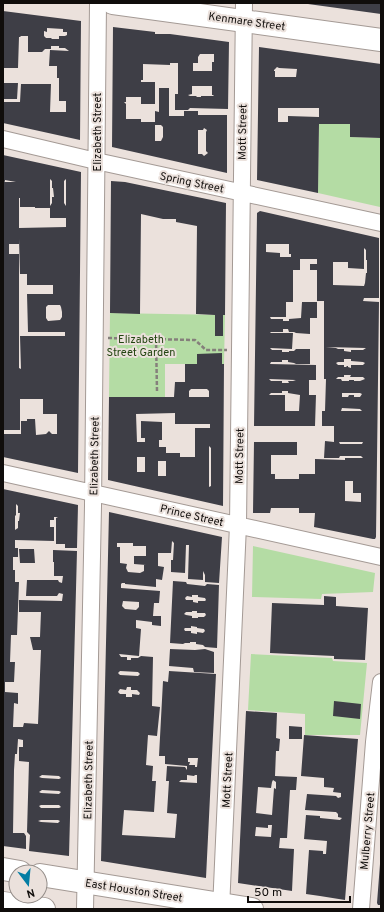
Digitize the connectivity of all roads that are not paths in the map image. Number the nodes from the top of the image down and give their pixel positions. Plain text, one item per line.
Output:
1 (98, 3) edge
2 (113, 3) edge
3 (244, 12) edge
4 (381, 40) edge
5 (3, 139) edge
6 (96, 161) junction
7 (241, 193) junction
8 (381, 223) edge
9 (3, 473) edge
10 (94, 493) junction
11 (238, 525) junction
12 (381, 557) edge
13 (381, 682) edge
14 (48, 876) edge
15 (86, 882) junction
16 (3, 902) edge
17 (221, 907) edge
18 (44, 909) edge
19 (85, 909) edge
20 (252, 909) edge
21 (361, 909) edge

1 - 6 street, Elizabeth Street
2 - 3 main road, Kenmare Street
3 - 4 main road, Kenmare Street
3 - 7 street, Mott Street
5 - 6 street, Spring Street
6 - 7 street, Spring Street
6 - 10 street, Elizabeth Street
7 - 8 street, Spring Street
7 - 11 street, Mott Street
9 - 10 street, Prince Street
10 - 11 street, Prince Street
10 - 15 street, Elizabeth Street
11 - 12 street, Prince Street
11 - 17 street, Mott Street
13 - 21 street, Mulberry Street
14 - 15 main road, East Houston Street
15 - 17 main road, East Houston Street
15 - 19 street, Elizabeth Street
16 - 18 main road
17 - 20 main road, East Houston Street

